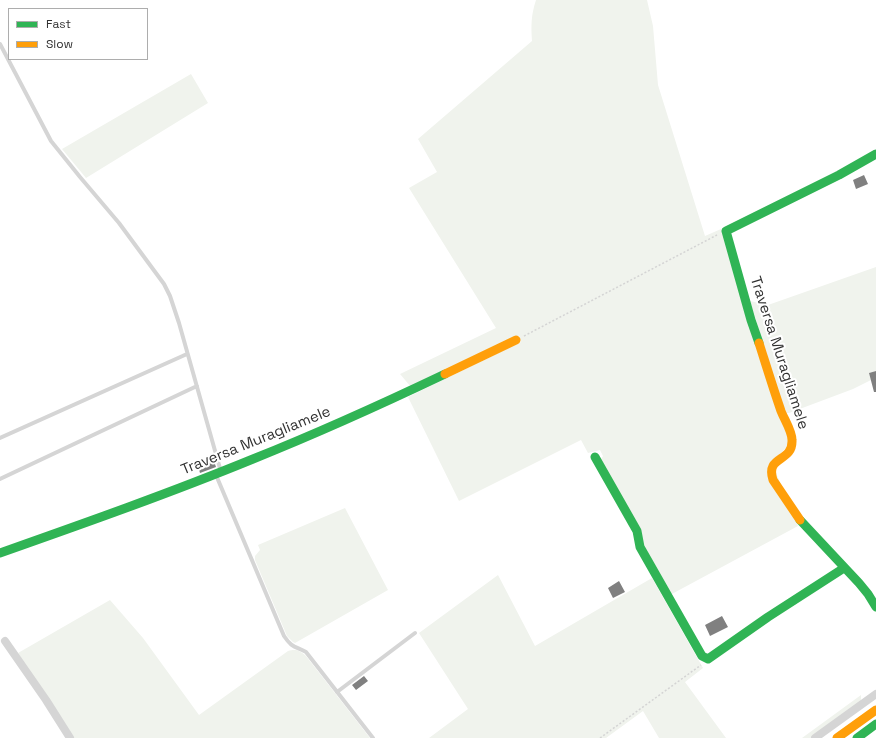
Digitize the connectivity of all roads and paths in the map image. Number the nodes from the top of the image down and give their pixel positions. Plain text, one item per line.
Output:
1 (0, 44) edge
2 (8, 59) edge
3 (8, 60) edge
4 (876, 154) edge
5 (726, 231) junction
6 (516, 340) joint
7 (187, 354) junction
8 (196, 386) junction
9 (0, 438) edge
10 (595, 457) dead end
11 (218, 473) junction
12 (0, 479) edge
13 (0, 553) edge
14 (844, 568) junction
15 (876, 607) edge
16 (415, 633) dead end
17 (5, 641) dead end
18 (708, 659) junction
19 (337, 692) junction
20 (876, 694) edge
21 (876, 710) edge
22 (876, 724) edge
23 (70, 738) edge
24 (373, 738) edge
25 (600, 738) edge
26 (815, 738) edge
27 (837, 738) edge
28 (857, 738) edge

1 - 2 lane
3 - 7 lane
4 - 5 street
5 - 6 path
5 - 14 street, Traversa Muragliamele
6 - 11 street, Traversa Muragliamele
7 - 8 lane
7 - 9 lane
8 - 11 lane
8 - 12 lane
10 - 18 street
11 - 13 street, Traversa Muragliamele
11 - 19 lane
14 - 15 street, Traversa Muragliamele
14 - 18 street
16 - 19 lane
17 - 23 street
18 - 25 path
19 - 24 lane
20 - 26 street
21 - 27 street
22 - 28 street

